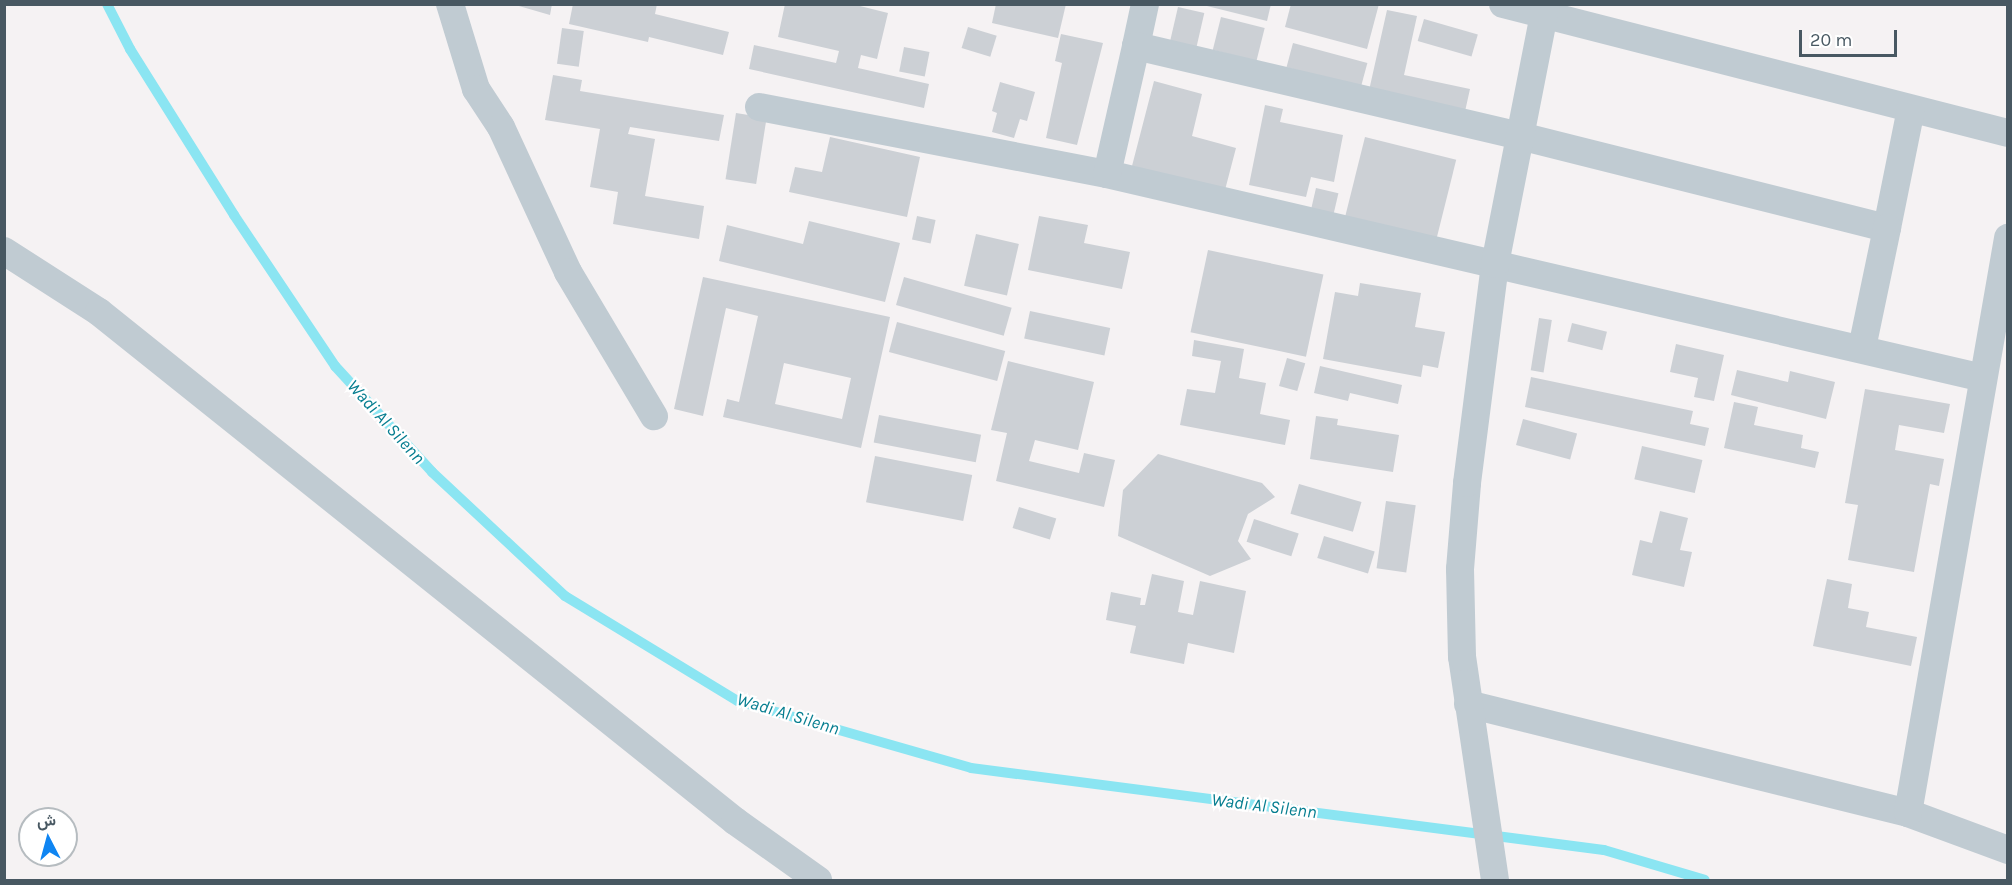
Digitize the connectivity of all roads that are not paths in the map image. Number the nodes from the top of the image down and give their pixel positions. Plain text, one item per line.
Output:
1 (450, 4) edge
2 (1144, 4) edge
3 (1503, 4) edge
4 (1545, 9) edge
5 (1136, 46) junction
6 (759, 106) dead end
7 (1911, 109) junction
8 (2007, 133) edge
9 (1520, 136) junction
10 (1107, 174) junction
11 (1887, 228) junction
12 (2007, 238) edge
13 (4, 251) edge
14 (1496, 264) junction
15 (1862, 348) junction
16 (1983, 378) junction
17 (654, 416) dead end
18 (1468, 704) junction
19 (1908, 813) junction
20 (2007, 850) edge
21 (1495, 879) edge
22 (818, 880) edge

1 - 17 street
2 - 5 street
3 - 4 street
4 - 7 street
4 - 9 street
5 - 9 street
5 - 10 street
6 - 10 street
7 - 8 street
7 - 11 street
9 - 11 street
9 - 14 street
10 - 14 street
11 - 15 street
12 - 16 street
13 - 22 street
14 - 15 street
14 - 18 street
15 - 16 street
16 - 19 street
18 - 19 street
18 - 21 street
19 - 20 street

